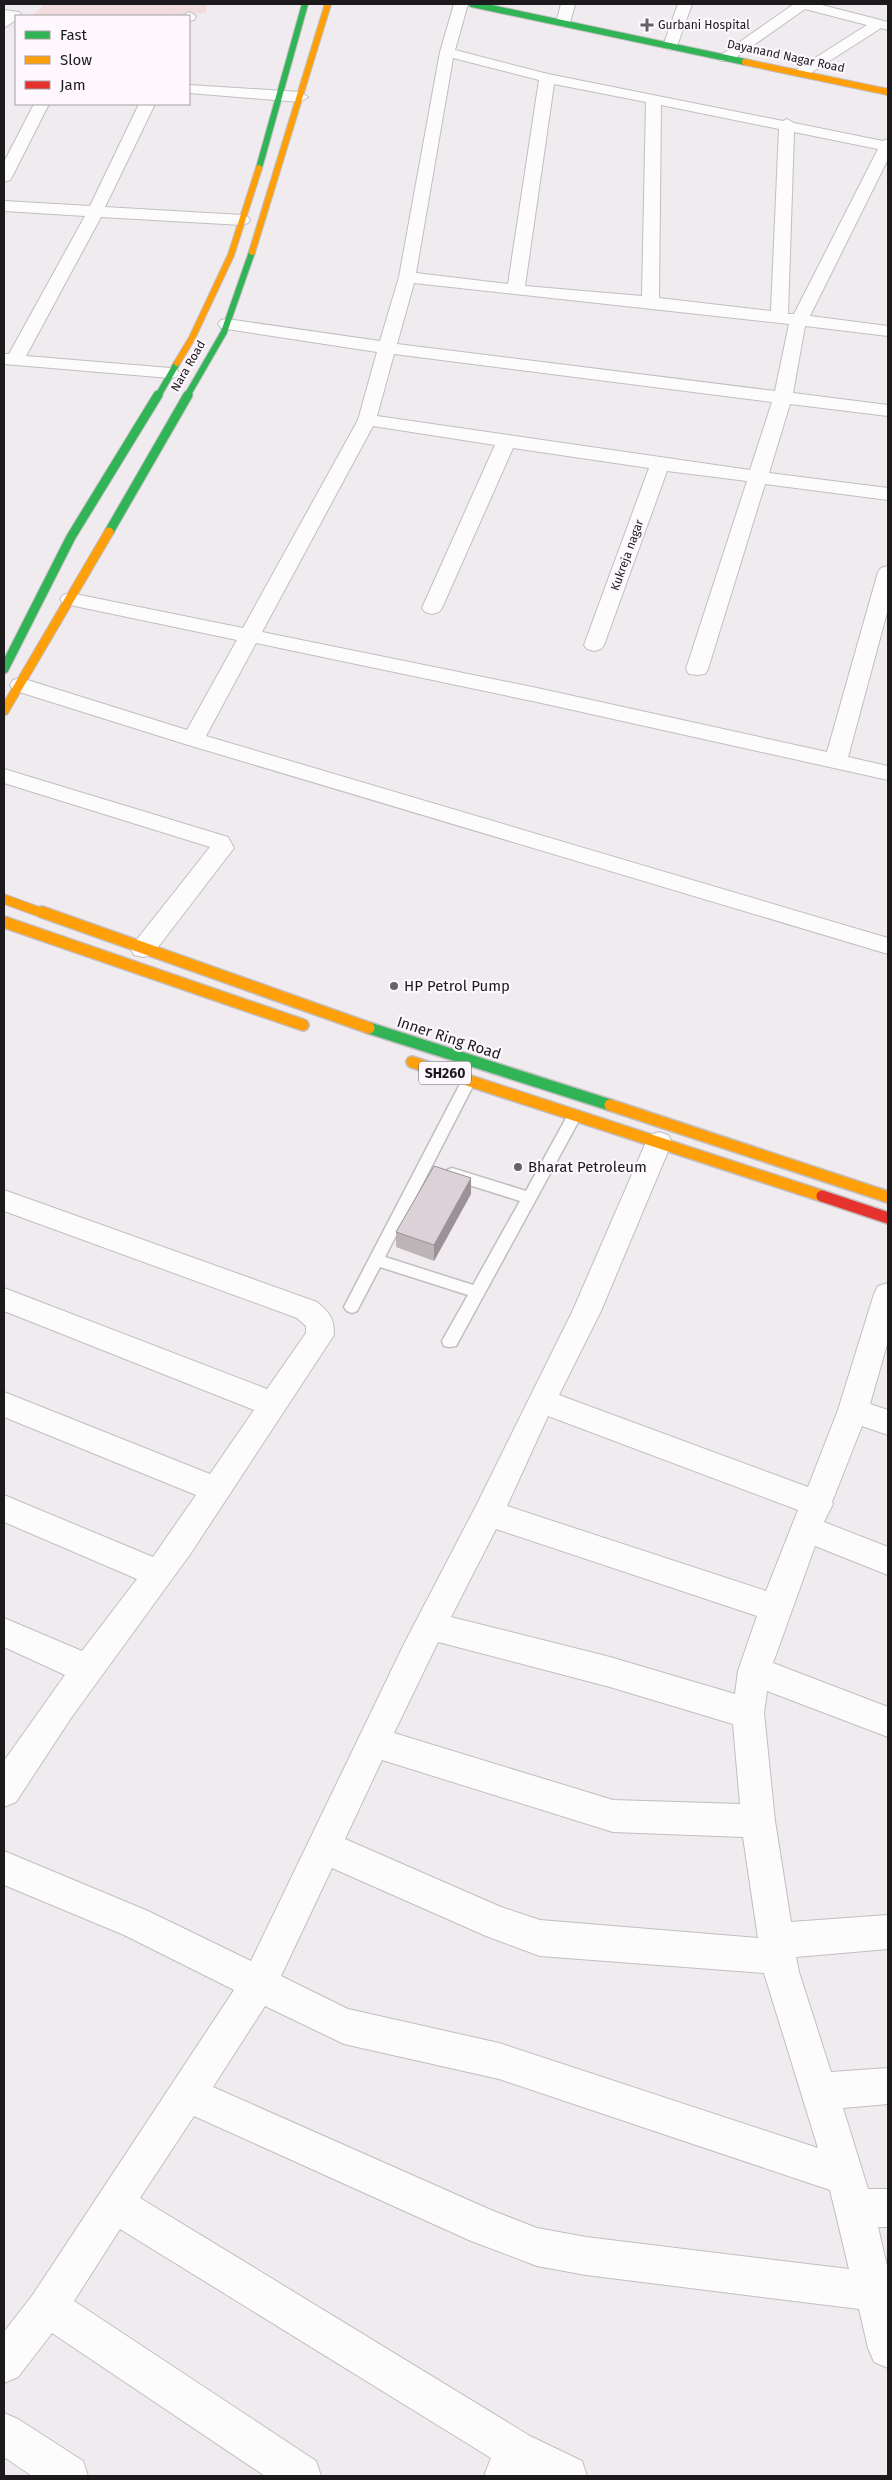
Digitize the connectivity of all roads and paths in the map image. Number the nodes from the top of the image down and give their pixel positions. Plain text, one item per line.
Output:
1 (20, 4) edge
2 (305, 4) edge
3 (328, 4) edge
4 (461, 4) edge
5 (472, 4) edge
6 (568, 4) edge
7 (685, 4) edge
8 (802, 4) edge
9 (5, 17) edge
10 (563, 23) junction
11 (883, 25) edge
12 (670, 46) junction
13 (447, 52) junction
14 (726, 58) junction
15 (801, 73) junction
16 (546, 78) junction
17 (190, 89) edge
18 (888, 92) edge
19 (280, 96) junction
20 (300, 97) junction
21 (654, 100) junction
22 (40, 105) edge
23 (147, 105) edge
24 (787, 124) junction
25 (888, 145) edge
26 (4, 178) edge
27 (4, 206) edge
28 (95, 212) junction
29 (242, 220) junction
30 (407, 277) junction
31 (516, 290) junction
32 (650, 302) junction
33 (778, 317) junction
34 (800, 319) junction
35 (227, 324) junction
36 (888, 331) edge
37 (389, 348) junction
38 (9, 359) edge
39 (170, 373) junction
40 (784, 397) junction
41 (888, 411) edge
42 (368, 420) junction
43 (507, 440) junction
44 (660, 464) junction
45 (759, 476) junction
46 (888, 494) edge
47 (888, 572) edge
48 (70, 599) junction
49 (432, 608) dead end
50 (883, 609) edge
51 (251, 636) junction
52 (594, 645) dead end
53 (4, 669) edge
54 (697, 669) dead end
55 (21, 685) junction
56 (4, 711) edge
57 (193, 739) junction
58 (836, 761) junction
59 (888, 772) edge
60 (4, 776) edge
61 (4, 899) edge
62 (4, 922) edge
63 (888, 946) edge
64 (143, 949) junction
65 (311, 1028) dead end
66 (404, 1059) dead end
67 (468, 1082) junction
68 (575, 1114) junction
69 (659, 1142) junction
70 (425, 1165) junction
71 (530, 1198) junction
72 (888, 1198) edge
73 (4, 1200) edge
74 (888, 1218) edge
75 (376, 1260) junction
76 (477, 1292) junction
77 (888, 1294) edge
78 (4, 1299) edge
79 (352, 1307) dead end
80 (450, 1341) dead end
81 (541, 1402) junction
82 (4, 1404) edge
83 (272, 1404) junction
84 (853, 1410) junction
85 (888, 1423) edge
86 (216, 1490) junction
87 (4, 1508) edge
88 (488, 1513) junction
89 (813, 1517) junction
90 (888, 1561) edge
91 (159, 1574) junction
92 (775, 1608) junction
93 (430, 1626) junction
94 (4, 1632) edge
95 (87, 1669) junction
96 (754, 1671) junction
97 (748, 1713) junction
98 (888, 1722) edge
99 (373, 1742) junction
100 (8, 1773) edge
101 (758, 1821) junction
102 (322, 1847) junction
103 (4, 1868) edge
104 (888, 1932) edge
105 (778, 1949) junction
106 (259, 1984) junction
107 (888, 2086) edge
108 (819, 2091) junction
109 (186, 2094) junction
110 (863, 2197) edge
111 (114, 2204) junction
112 (874, 2291) junction
113 (48, 2307) junction
114 (888, 2348) edge
115 (4, 2363) edge
116 (4, 2433) edge
117 (510, 2463) edge
118 (68, 2476) edge
119 (301, 2476) edge
120 (567, 2476) edge

1 - 9 street
2 - 19 main road, Nara Road
3 - 20 main road, Nara Road
4 - 13 street
5 - 10 main road, Dayanand Nagar Road
6 - 10 street
7 - 12 street
8 - 11 street
8 - 14 street
10 - 12 main road, Dayanand Nagar Road
11 - 15 street
12 - 14 main road, Dayanand Nagar Road
13 - 16 street
13 - 30 street
14 - 15 main road, Dayanand Nagar Road
15 - 18 main road, Dayanand Nagar Road
16 - 21 street
16 - 31 street
17 - 19 street
19 - 20 street
19 - 29 main road, Nara Road
20 - 35 main road, Nara Road
21 - 24 street
21 - 32 street
22 - 26 street
23 - 28 street
24 - 25 street
24 - 33 street
25 - 34 street
27 - 28 street
28 - 29 street
28 - 38 street
29 - 39 main road, Nara Road
30 - 31 street
30 - 37 street
31 - 32 street
32 - 33 street
33 - 34 street
34 - 36 street
34 - 40 street
35 - 37 street
35 - 48 main road, Nara Road
37 - 40 street
37 - 42 street
38 - 39 street
39 - 53 main road, Nara Road
40 - 41 street
40 - 45 street
42 - 43 street
42 - 51 street
43 - 44 street
43 - 49 street
44 - 45 street
44 - 52 street, Kukreja nagar
45 - 46 street
45 - 54 street
47 - 50 street
48 - 51 street
48 - 55 main road, Nara Road
50 - 58 street
51 - 57 street
51 - 58 street
55 - 56 main road, Nara Road
55 - 57 street
57 - 63 street
58 - 59 street
60 - 64 street
61 - 64 main road, Inner Ring Road
62 - 65 main road
64 - 72 main road, Inner Ring Road
66 - 67 main road, SH260
67 - 68 main road, SH260
67 - 70 lane
68 - 69 main road, SH260
68 - 71 lane
69 - 74 main road, SH260
69 - 81 street
70 - 71 lane
70 - 75 lane
71 - 76 lane
73 - 83 street
75 - 76 lane
75 - 79 lane
76 - 80 lane
77 - 84 street
78 - 83 street
81 - 88 street
81 - 89 street
82 - 86 street
83 - 86 street
84 - 85 street
84 - 89 street
86 - 91 street
87 - 91 street
88 - 92 street
88 - 93 street
89 - 90 street
89 - 92 street
91 - 95 street
92 - 96 street
93 - 97 street
93 - 99 street
94 - 95 street
95 - 100 street
96 - 97 street
96 - 98 street
97 - 101 street
99 - 101 street
99 - 102 street
101 - 105 street
102 - 105 street
102 - 106 street
103 - 106 street
104 - 105 street
105 - 108 street
106 - 109 street
106 - 110 street
107 - 108 street
108 - 110 street
109 - 111 street
109 - 112 street
110 - 112 street
111 - 113 street
111 - 117 street
112 - 114 street
113 - 115 street
113 - 119 street
116 - 118 street
117 - 120 street

